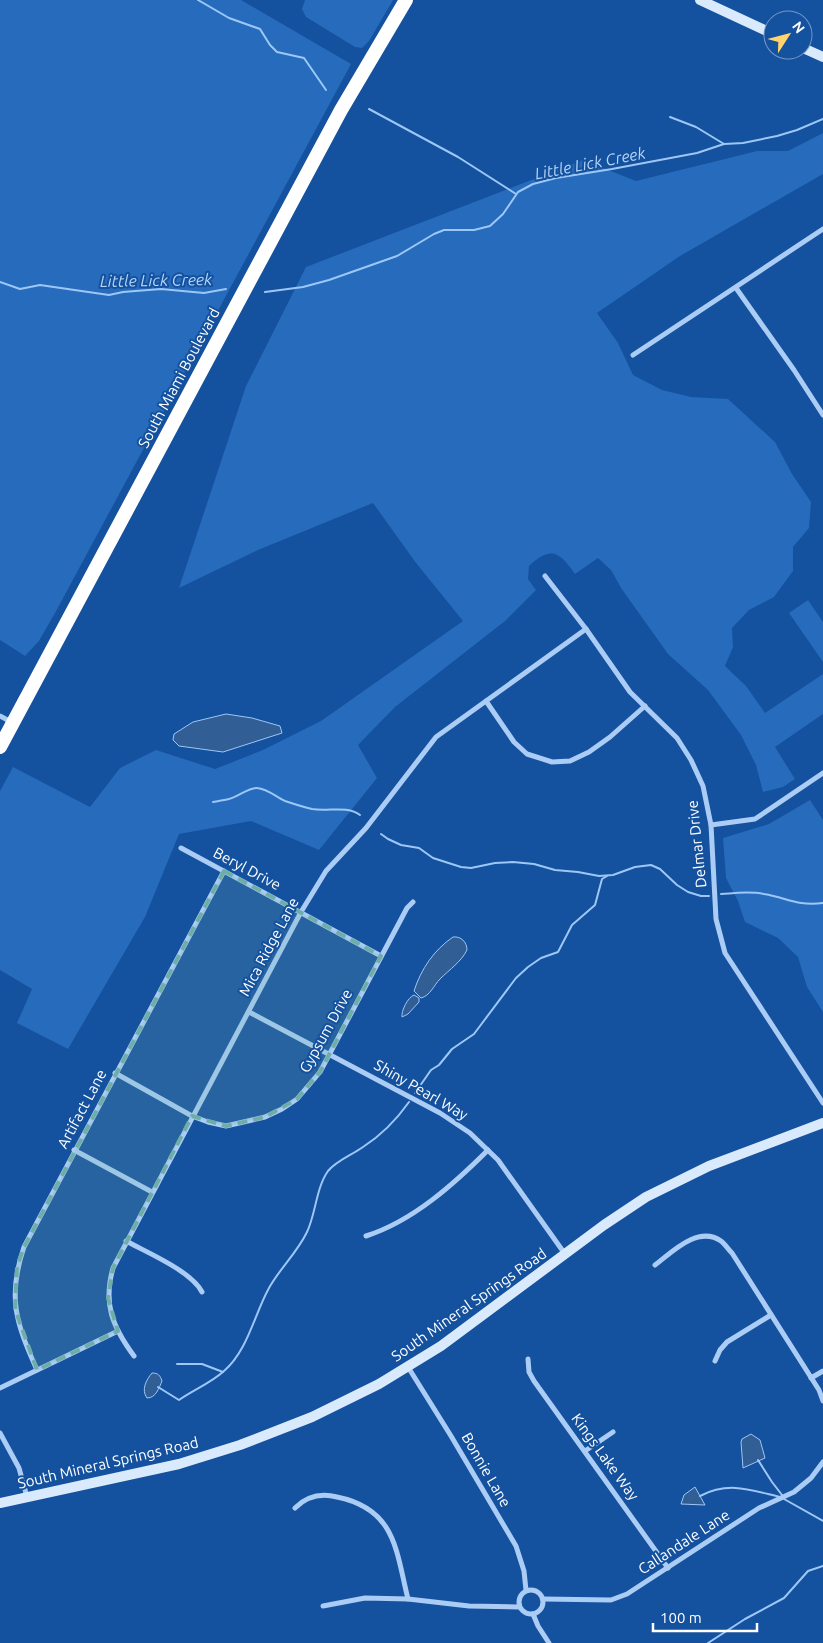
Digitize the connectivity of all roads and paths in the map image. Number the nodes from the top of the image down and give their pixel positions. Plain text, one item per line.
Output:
1 (406, 0) edge
2 (700, 0) edge
3 (763, 29) edge
4 (823, 229) edge
5 (736, 288) junction
6 (633, 355) dead end
7 (823, 415) edge
8 (545, 576) dead end
9 (586, 629) junction
10 (486, 701) junction
11 (645, 706) junction
12 (0, 716) edge
13 (13, 723) junction
14 (0, 748) edge
15 (823, 773) edge
16 (711, 826) junction
17 (181, 848) dead end
18 (224, 871) junction
19 (413, 902) dead end
20 (301, 912) junction
21 (381, 956) junction
22 (249, 1012) junction
23 (330, 1054) junction
24 (116, 1073) junction
25 (823, 1103) edge
26 (192, 1116) junction
27 (823, 1123) edge
28 (74, 1150) junction
29 (488, 1150) junction
30 (152, 1192) junction
31 (366, 1236) dead end
32 (126, 1241) junction
33 (565, 1255) junction
34 (654, 1265) dead end
35 (202, 1292) dead end
36 (771, 1315) junction
37 (118, 1331) junction
38 (134, 1356) dead end
39 (528, 1359) dead end
40 (715, 1361) dead end
41 (408, 1367) junction
42 (38, 1370) junction
43 (823, 1371) edge
44 (811, 1378) junction
45 (0, 1388) edge
46 (823, 1401) edge
47 (612, 1432) dead end
48 (0, 1433) edge
49 (585, 1451) junction
50 (823, 1462) edge
51 (26, 1497) junction
52 (0, 1503) edge
53 (295, 1508) dead end
54 (668, 1568) junction
55 (526, 1590) junction
56 (543, 1599) junction
57 (408, 1600) junction
58 (323, 1606) dead end
59 (520, 1607) junction
60 (533, 1614) junction
61 (548, 1643) edge

1 - 13 highway, South Miami Boulevard
2 - 3 street
4 - 5 street
5 - 6 street
5 - 7 street
8 - 9 street, Delmar Drive
9 - 10 street, Mica Ridge Lane
9 - 11 street, Delmar Drive
10 - 11 street
10 - 20 street, Mica Ridge Lane
11 - 16 street, Delmar Drive
12 - 13 street
13 - 14 highway, South Miami Boulevard
15 - 16 street
16 - 25 street, Delmar Drive
17 - 18 street, Beryl Drive
18 - 20 street, Beryl Drive
18 - 24 street, Artifact Lane
19 - 21 street, Gypsum Drive
20 - 21 street, Beryl Drive
20 - 22 street, Mica Ridge Lane
21 - 23 street, Gypsum Drive
22 - 23 street, Shiny Pearl Way
22 - 26 street, Mica Ridge Lane
23 - 26 street, Gypsum Drive
23 - 29 street, Shiny Pearl Way
24 - 26 street, Gypsum Drive
24 - 28 street, Artifact Lane
26 - 30 street, Mica Ridge Lane
27 - 33 street, South Mineral Springs Road
28 - 30 street
28 - 42 street, Artifact Lane
29 - 31 street
29 - 33 street, Shiny Pearl Way
30 - 32 street, Mica Ridge Lane
32 - 35 street
32 - 37 street, Mica Ridge Lane
33 - 41 street, South Mineral Springs Road
34 - 36 street
36 - 40 street
36 - 44 street
37 - 38 street, Mica Ridge Lane
37 - 42 street
39 - 49 street, Kings Lake Way
41 - 51 street, South Mineral Springs Road
41 - 55 street, Bonnie Lane
42 - 45 street
43 - 44 street
44 - 46 street
47 - 49 street
48 - 51 street
49 - 54 street, Kings Lake Way
50 - 54 street, Callandale Lane
51 - 52 street, South Mineral Springs Road
53 - 57 street
54 - 56 street, Callandale Lane
55 - 56 street
55 - 59 street
56 - 60 street
57 - 58 street
57 - 59 street
59 - 60 street
60 - 61 street

